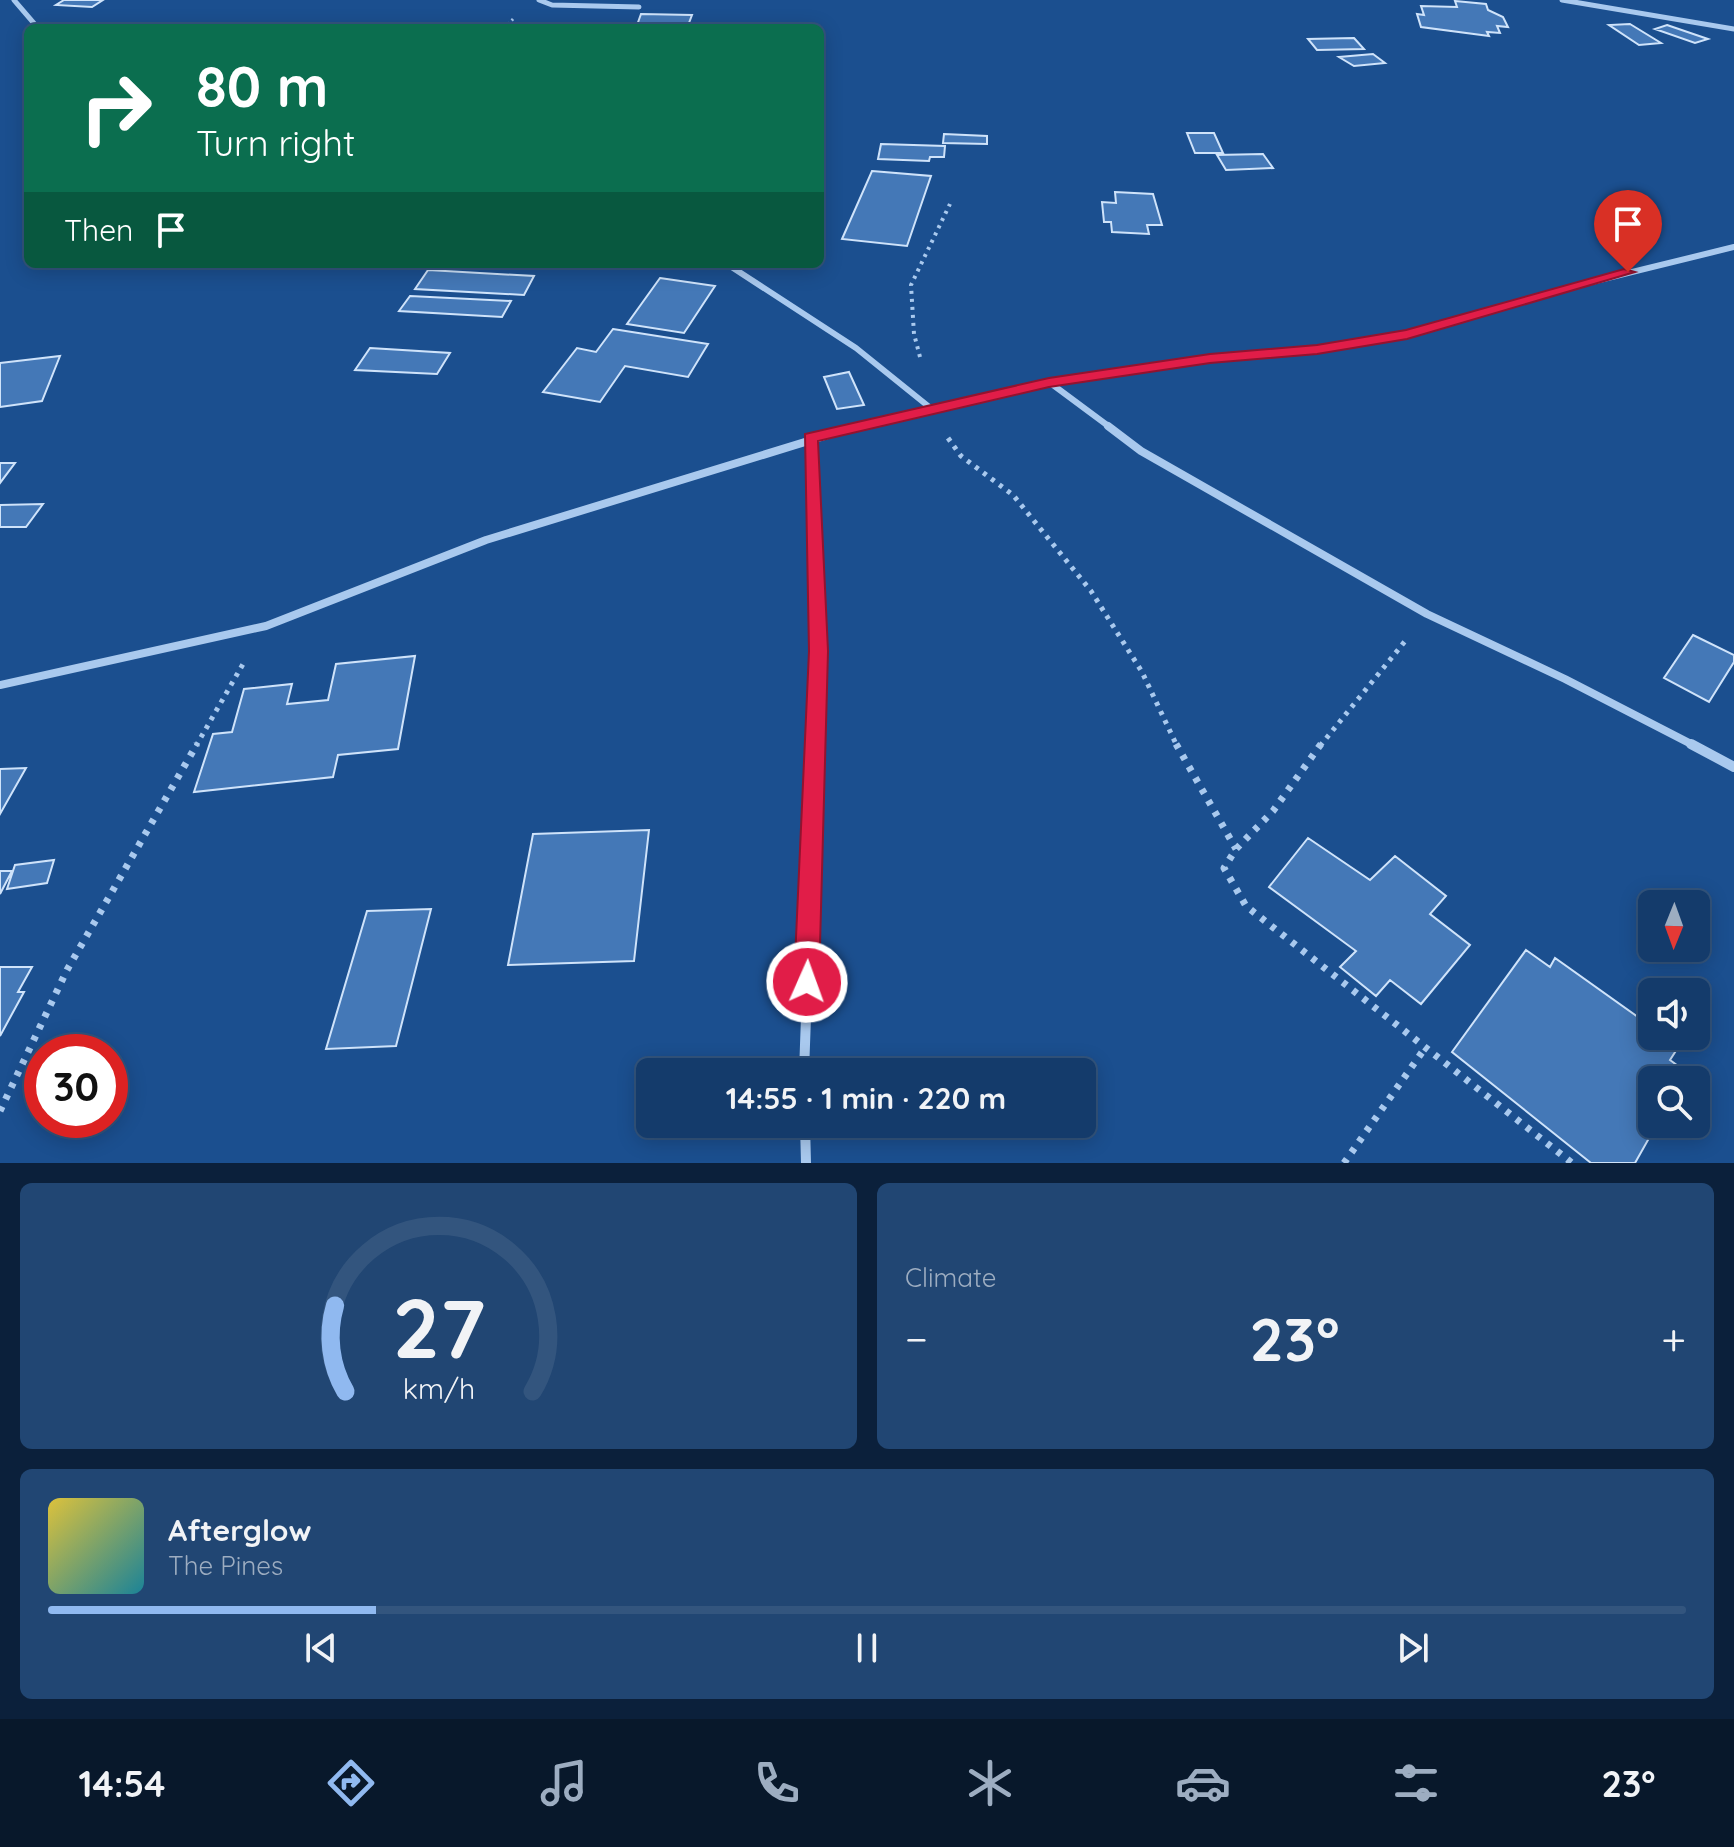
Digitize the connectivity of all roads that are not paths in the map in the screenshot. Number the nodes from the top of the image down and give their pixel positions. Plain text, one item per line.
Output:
1 (14, 0) edge
2 (539, 0) edge
3 (1562, 0) edge
4 (639, 7) dead end
5 (35, 24) edge
6 (1734, 29) edge
7 (1734, 247) edge
8 (733, 268) edge
9 (1049, 382) junction
10 (933, 410) junction
11 (810, 438) junction
12 (0, 685) edge
13 (1734, 767) edge
14 (804, 1058) edge
15 (805, 1138) edge
16 (806, 1163) edge

1 - 5 street
2 - 4 street
3 - 6 street
7 - 9 street
8 - 10 street
9 - 10 street
9 - 13 street
10 - 11 street
11 - 12 street
11 - 14 street
15 - 16 street

